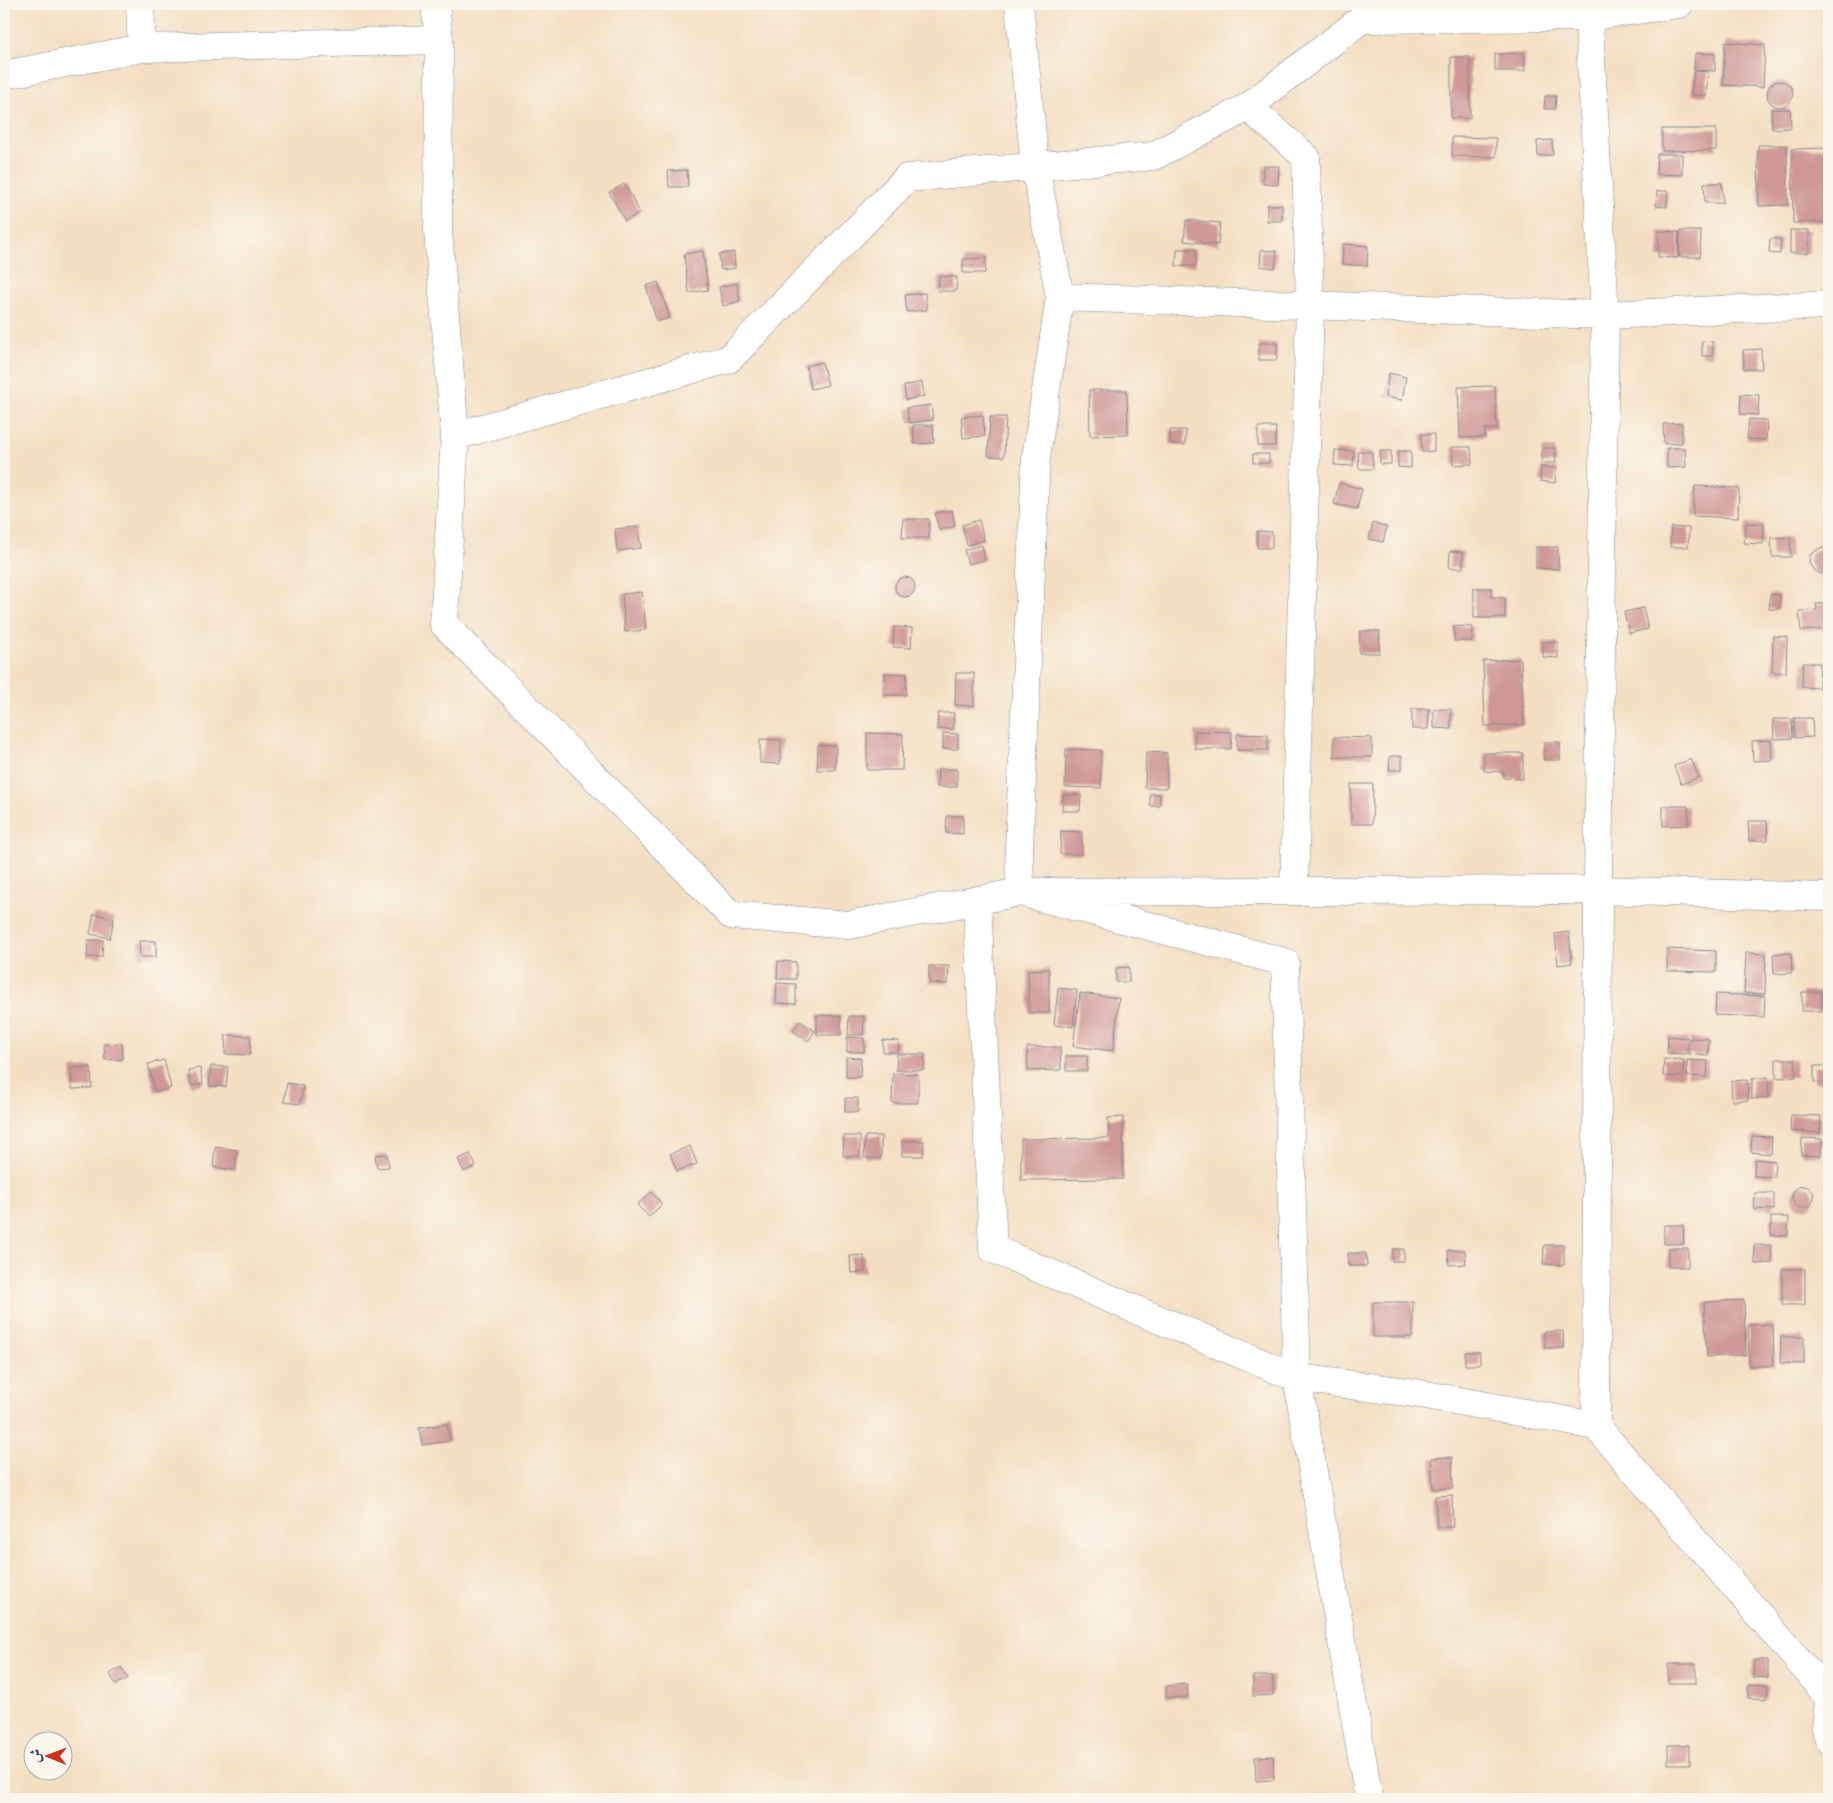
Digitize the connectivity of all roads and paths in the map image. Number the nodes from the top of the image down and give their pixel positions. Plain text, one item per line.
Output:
1 (140, 4) edge
2 (435, 4) edge
3 (1020, 4) edge
4 (1679, 4) edge
5 (1588, 10) edge
6 (440, 40) junction
7 (142, 48) junction
8 (4, 74) edge
9 (1248, 107) junction
10 (1035, 166) junction
11 (1060, 297) junction
12 (1310, 305) junction
13 (1829, 305) edge
14 (1605, 315) junction
15 (455, 436) junction
16 (1294, 890) junction
17 (1598, 890) junction
18 (1020, 892) junction
19 (1829, 897) edge
20 (977, 900) junction
21 (1298, 1378) junction
22 (1596, 1426) junction
23 (1829, 1698) edge
24 (1829, 1740) edge
25 (1370, 1799) edge

1 - 7 street
2 - 6 street
3 - 10 street
4 - 5 street
5 - 9 street
5 - 14 street
6 - 7 street
6 - 15 street
7 - 8 street
9 - 10 street
9 - 12 street
10 - 11 street
10 - 15 street
11 - 12 street
11 - 18 street
12 - 14 street
12 - 16 street
13 - 14 street
14 - 17 street
15 - 20 street
16 - 17 street
16 - 18 street
17 - 19 street
17 - 22 street
18 - 20 street
18 - 21 street
20 - 21 street
21 - 22 street
21 - 25 street
22 - 23 street
23 - 24 street

